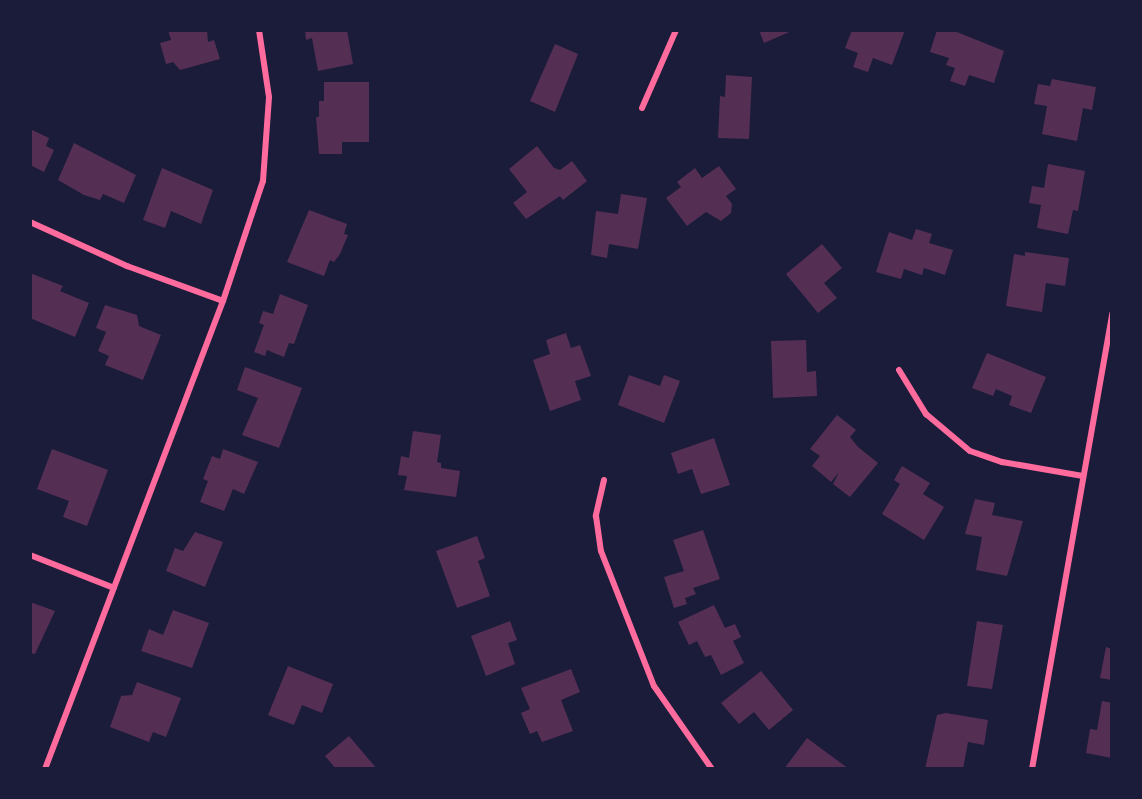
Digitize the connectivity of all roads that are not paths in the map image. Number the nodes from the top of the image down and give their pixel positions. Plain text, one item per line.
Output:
1 (259, 30) edge
2 (676, 30) edge
3 (642, 108) dead end
4 (30, 222) edge
5 (223, 301) junction
6 (1112, 313) edge
7 (899, 370) dead end
8 (1083, 476) junction
9 (604, 480) dead end
10 (30, 555) edge
11 (114, 588) junction
12 (45, 769) edge
13 (712, 769) edge
14 (1032, 769) edge

1 - 5 street
2 - 3 street
4 - 5 street
5 - 11 street
6 - 8 street
7 - 8 street
8 - 14 street
9 - 13 street
10 - 11 street
11 - 12 street

